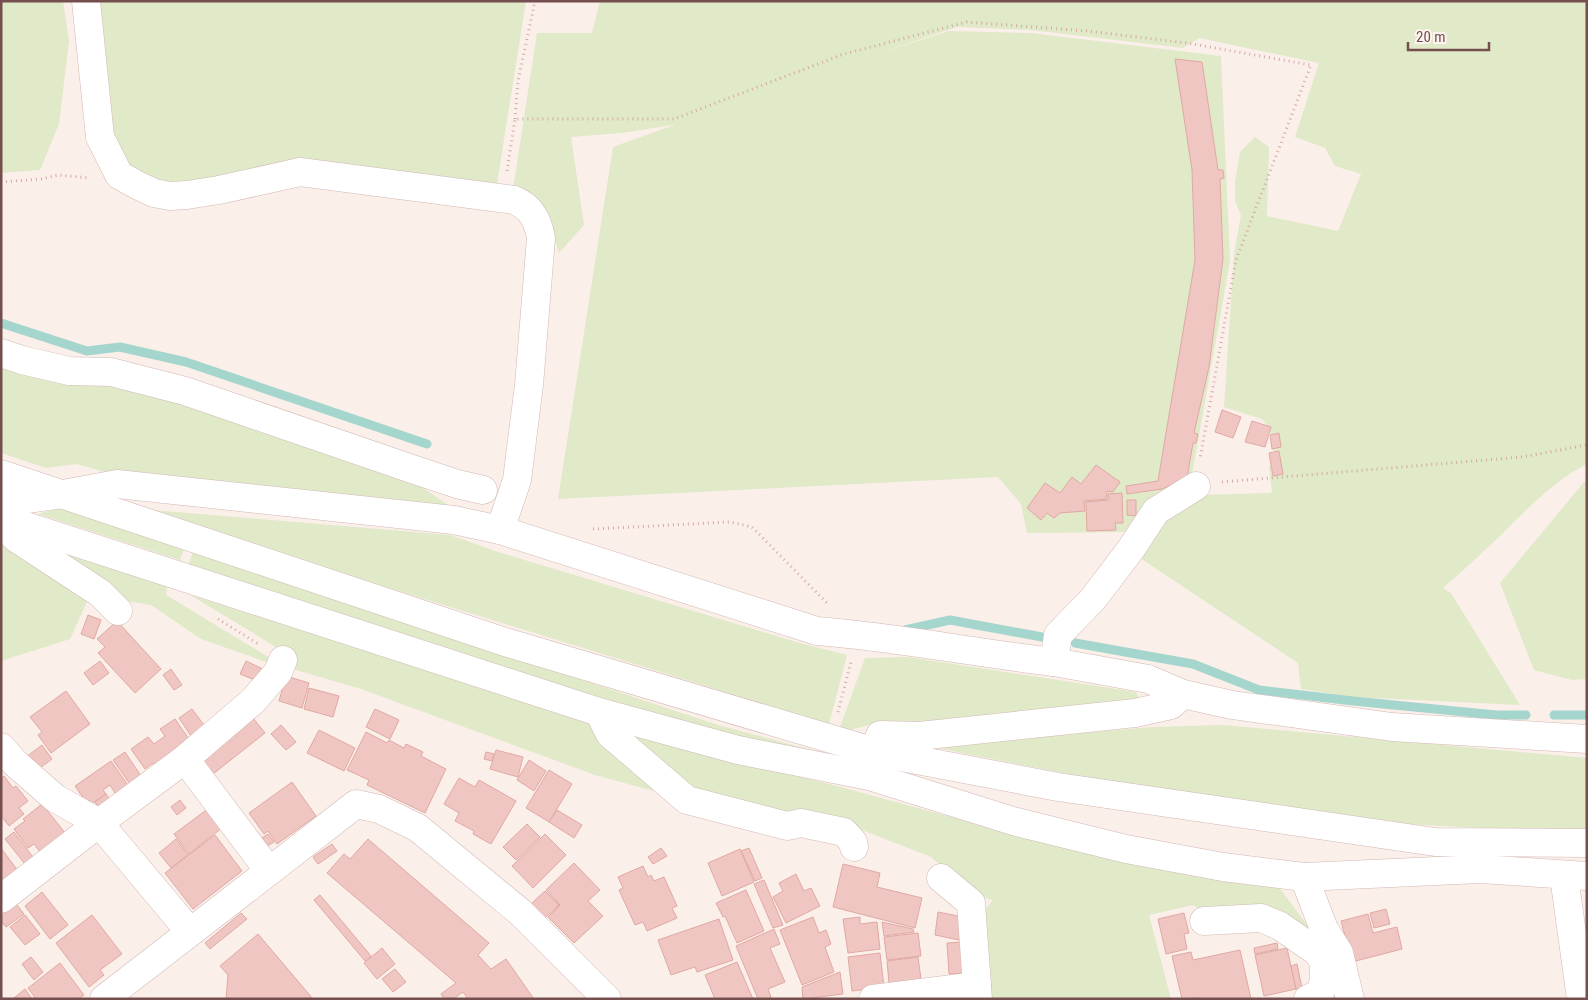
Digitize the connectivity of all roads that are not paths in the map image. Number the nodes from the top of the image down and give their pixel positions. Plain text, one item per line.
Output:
1 (86, 1) edge
2 (1, 353) edge
3 (1, 474) edge
4 (1196, 486) road end
5 (484, 490) dead end
6 (63, 494) junction
7 (1, 495) edge
8 (1, 518) edge
9 (1, 524) edge
10 (500, 530) junction
11 (118, 611) dead end
12 (283, 660) dead end
13 (1054, 662) junction
14 (1183, 694) junction
15 (599, 712) junction
16 (1587, 739) edge
17 (1, 747) edge
18 (185, 759) junction
19 (872, 764) junction
20 (99, 823) junction
21 (1587, 843) edge
22 (854, 847) dead end
23 (269, 871) junction
24 (1575, 876) edge
25 (1304, 877) junction
26 (941, 878) dead end
27 (1, 899) edge
28 (1204, 921) dead end
29 (190, 932) junction
30 (1326, 948) junction
31 (977, 992) edge
32 (104, 999) edge
33 (607, 999) edge
34 (873, 999) edge
35 (1308, 999) edge
36 (1350, 999) edge
37 (1581, 999) edge

1 - 10 street
2 - 5 street
3 - 6 street
4 - 13 street
6 - 7 street
6 - 10 street
6 - 19 street
8 - 15 street
9 - 11 street
10 - 13 street
12 - 18 street
13 - 14 street
14 - 16 street
14 - 19 street
15 - 19 street
15 - 22 street
17 - 20 street
18 - 20 street
18 - 23 street
19 - 21 street
19 - 25 street
20 - 27 street
20 - 29 street
23 - 29 street
23 - 33 street
24 - 25 street
24 - 37 street
25 - 30 street
26 - 31 street
28 - 30 street
29 - 32 street
30 - 35 street
30 - 36 street
31 - 34 street

